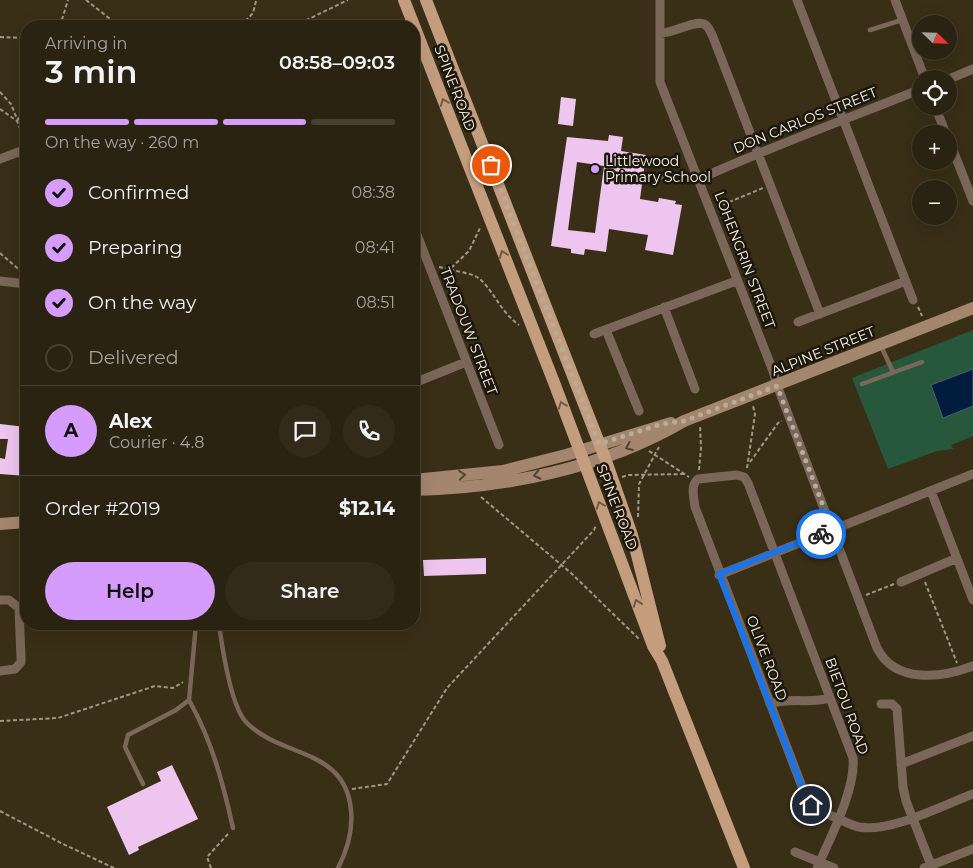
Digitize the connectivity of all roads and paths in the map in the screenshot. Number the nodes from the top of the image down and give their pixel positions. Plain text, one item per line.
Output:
1 (68, 0) edge
2 (86, 0) edge
3 (348, 0) edge
4 (404, 0) edge
5 (426, 0) edge
6 (660, 0) edge
7 (797, 0) edge
8 (894, 0) edge
9 (256, 1) edge
10 (62, 20) edge
11 (111, 20) edge
12 (247, 20) edge
13 (306, 20) edge
14 (412, 20) edge
15 (902, 20) junction
16 (870, 30) dead end
17 (660, 33) junction
18 (0, 37) edge
19 (20, 38) edge
20 (420, 41) edge
21 (973, 69) edge
22 (921, 70) edge
23 (957, 76) edge
24 (0, 92) edge
25 (912, 92) edge
26 (0, 108) edge
27 (20, 115) edge
28 (17, 121) junction
29 (843, 121) junction
30 (20, 133) edge
31 (20, 150) edge
32 (758, 153) junction
33 (0, 159) edge
34 (957, 160) edge
35 (655, 177) dead end
36 (699, 178) junction
37 (766, 186) dead end
38 (973, 201) edge
39 (715, 208) dead end
40 (483, 224) dead end
41 (420, 252) edge
42 (0, 253) edge
43 (434, 268) dead end
44 (20, 269) edge
45 (450, 269) junction
46 (0, 281) edge
47 (736, 281) junction
48 (906, 281) junction
49 (20, 283) edge
50 (914, 301) joint
51 (664, 307) junction
52 (973, 308) edge
53 (820, 314) junction
54 (922, 316) dead end
55 (798, 322) dead end
56 (523, 327) dead end
57 (606, 330) junction
58 (594, 334) dead end
59 (880, 344) junction
60 (466, 362) junction
61 (922, 362) dead end
62 (893, 372) junction
63 (420, 381) edge
64 (862, 384) dead end
65 (777, 386) junction
66 (695, 389) dead end
67 (752, 405) dead end
68 (639, 411) dead end
69 (684, 421) junction
70 (782, 421) dead end
71 (700, 425) dead end
72 (663, 443) dead end
73 (599, 444) junction
74 (499, 445) dead end
75 (645, 447) dead end
76 (579, 451) junction
77 (654, 455) junction
78 (605, 458) junction
79 (748, 464) junction
80 (584, 465) junction
81 (685, 474) junction
82 (973, 474) edge
83 (643, 475) junction
84 (622, 476) dead end
85 (744, 477) junction
86 (420, 479) edge
87 (696, 480) junction
88 (420, 489) edge
89 (931, 491) junction
90 (480, 497) dead end
91 (20, 522) edge
92 (637, 522) dead end
93 (0, 524) edge
94 (597, 524) dead end
95 (832, 529) junction
96 (775, 553) junction
97 (957, 558) junction
98 (561, 564) junction
99 (719, 574) junction
100 (923, 577) dead end
101 (900, 582) joint
102 (866, 595) dead end
103 (0, 600) edge
104 (973, 600) edge
105 (20, 629) edge
106 (20, 630) edge
107 (196, 630) edge
108 (220, 630) edge
109 (642, 645) dead end
110 (662, 661) junction
111 (973, 666) edge
112 (959, 667) dead end
113 (0, 671) edge
114 (192, 678) junction
115 (830, 698) junction
116 (189, 700) junction
117 (770, 704) junction
118 (881, 704) dead end
119 (0, 720) edge
120 (973, 736) edge
121 (902, 764) junction
122 (143, 784) dead end
123 (347, 789) junction
124 (973, 794) edge
125 (0, 811) edge
126 (913, 817) junction
127 (838, 819) junction
128 (233, 828) joint
129 (973, 849) edge
130 (795, 852) dead end
131 (819, 865) edge
132 (928, 867) edge
133 (114, 868) edge
134 (211, 868) edge
135 (338, 868) edge
136 (744, 868) edge
137 (834, 868) edge

1 - 10 path
2 - 11 path
3 - 13 path
14 -> 4 main road, SPINE ROAD
5 - 73 main road, SPINE ROAD
6 - 17 street, LOHENGRIN STREET
7 - 29 street
8 - 15 street
9 - 12 path
15 - 16 lane
15 - 22 street
17 - 32 street
17 - 36 street, LOHENGRIN STREET
18 - 19 path
76 -> 20 main road, SPINE ROAD
21 - 23 street
24 - 28 path
25 - 29 street, DON CARLOS STREET
26 - 28 path
27 - 28 path
28 - 30 path
29 - 32 street, DON CARLOS STREET
29 - 48 street
31 - 33 street
32 - 36 street, DON CARLOS STREET
32 - 53 street
34 - 38 street
35 - 36 lane
36 - 47 street, LOHENGRIN STREET
37 - 39 path
40 - 45 path
41 - 60 street, TRADOUW STREET
42 - 44 path
43 - 45 path
45 - 56 path
46 - 49 street
47 - 51 street
47 - 65 street, LOHENGRIN STREET
48 - 50 street
48 - 53 street
50 - 54 path
51 - 57 street
51 - 66 street
52 - 59 street, ALPINE STREET
53 - 55 street
57 - 58 street
57 - 68 street
59 - 62 lane
59 - 65 street, ALPINE STREET
60 - 63 street
60 - 74 street, TRADOUW STREET
61 - 62 lane
62 - 64 lane
65 - 69 street, ALPINE STREET
65 - 95 street, LOHENGRIN STREET
67 - 79 path
69 - 73 street, ALPINE STREET
69 -> 78 street, ALPINE STREET
70 - 79 path
71 - 87 path
72 - 77 path
73 - 76 street, ALPINE STREET
73 - 78 main road, SPINE ROAD
75 - 77 path
76 - 80 main road, SPINE ROAD
86 -> 76 street, ALPINE STREET
77 - 81 path
77 - 83 path
78 - 80 street, ALPINE STREET
78 - 110 main road, SPINE ROAD
79 - 85 path
80 -> 88 street, ALPINE STREET
110 -> 80 main road, SPINE ROAD
81 - 83 path
81 - 87 path
82 - 89 street
83 - 84 path
83 - 92 path
85 - 87 street
85 - 96 street
87 - 99 street, OLIVE ROAD
89 - 95 street
89 - 97 street
90 - 98 path
91 - 93 street
94 - 98 path
95 - 96 street
95 - 111 street, LOHENGRIN STREET
96 - 99 street
96 - 115 street, BIETOU ROAD
97 - 101 street
97 - 104 street
98 - 109 path
98 - 123 path
99 - 117 street, OLIVE ROAD
100 - 112 path
101 - 102 path
103 - 105 street
106 - 113 street
107 - 114 lane
108 - 123 lane
110 - 136 main road, SPINE ROAD
114 - 116 lane
114 - 119 path
115 - 117 street
115 - 127 street, BIETOU ROAD
116 - 122 lane
116 - 128 lane
117 - 127 street, OLIVE ROAD
118 - 121 street
120 - 121 street
121 - 126 street
123 - 135 lane
124 - 126 street, OLIVE ROAD
125 - 133 path
126 - 127 street, OLIVE ROAD
126 - 132 street
127 - 131 street, BIETOU ROAD
128 - 134 path
129 - 132 street
130 - 131 street
131 - 137 street

